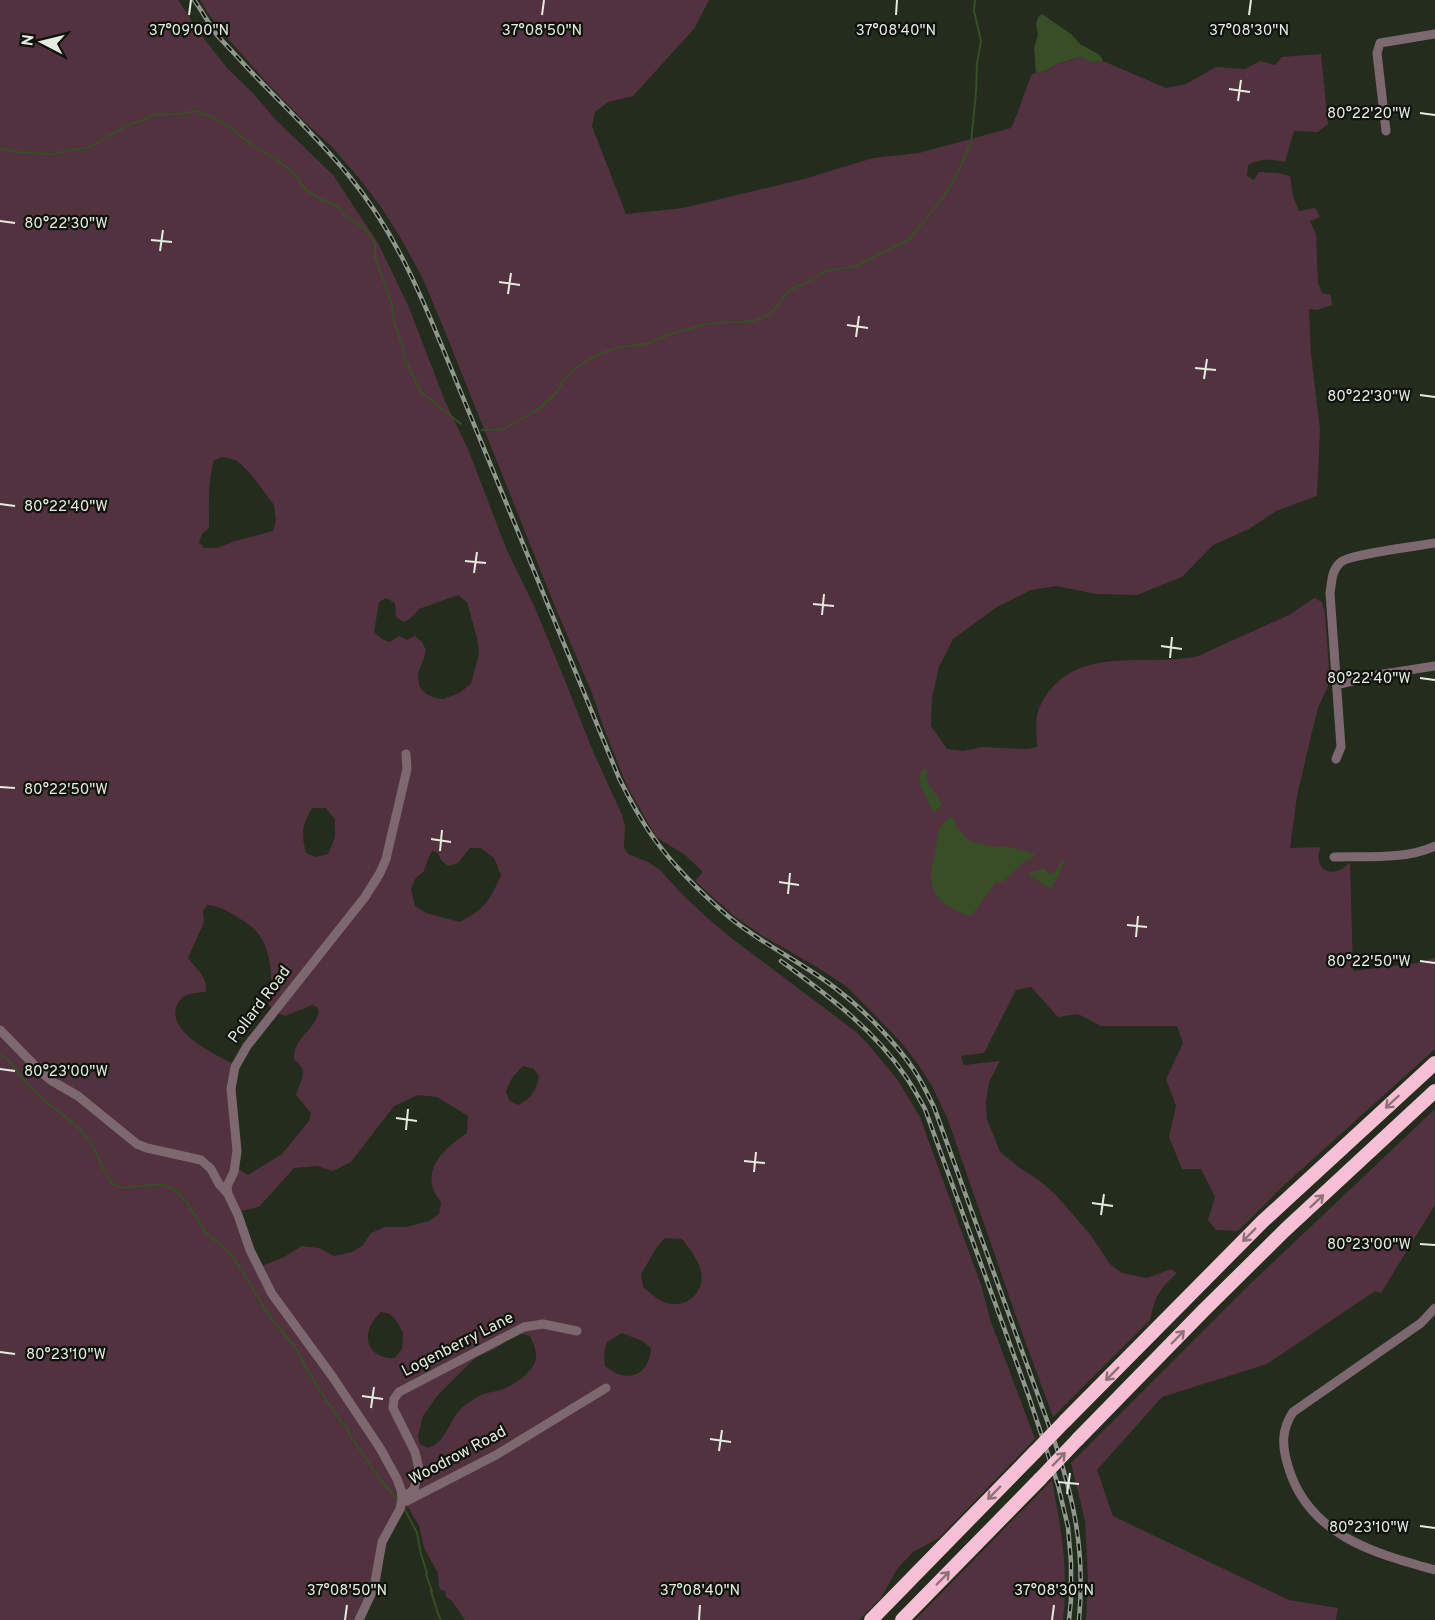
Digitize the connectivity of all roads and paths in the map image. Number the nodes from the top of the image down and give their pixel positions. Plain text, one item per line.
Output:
1 (1435, 34) edge
2 (1386, 131) dead end
3 (1435, 543) edge
4 (1435, 666) edge
5 (1337, 685) junction
6 (406, 754) dead end
7 (1336, 759) dead end
8 (1435, 846) edge
9 (1334, 857) dead end
10 (0, 1030) edge
11 (1435, 1063) edge
12 (1435, 1091) edge
13 (228, 1194) junction
14 (1435, 1308) edge
15 (577, 1331) dead end
16 (606, 1388) dead end
17 (402, 1499) junction
18 (1435, 1570) edge
19 (359, 1620) edge
20 (871, 1620) edge
21 (902, 1620) edge

1 - 2 street
3 - 5 street
4 - 5 street
5 - 7 street
6 - 13 street, Pollard Road
8 - 9 street
10 - 13 street
11 -> 20 highway, bridge
21 -> 12 highway, bridge
13 - 17 street
14 - 18 street
15 - 17 street, Logenberry Lane
16 - 17 street, Woodrow Road
17 - 19 street, Woodrow Road

